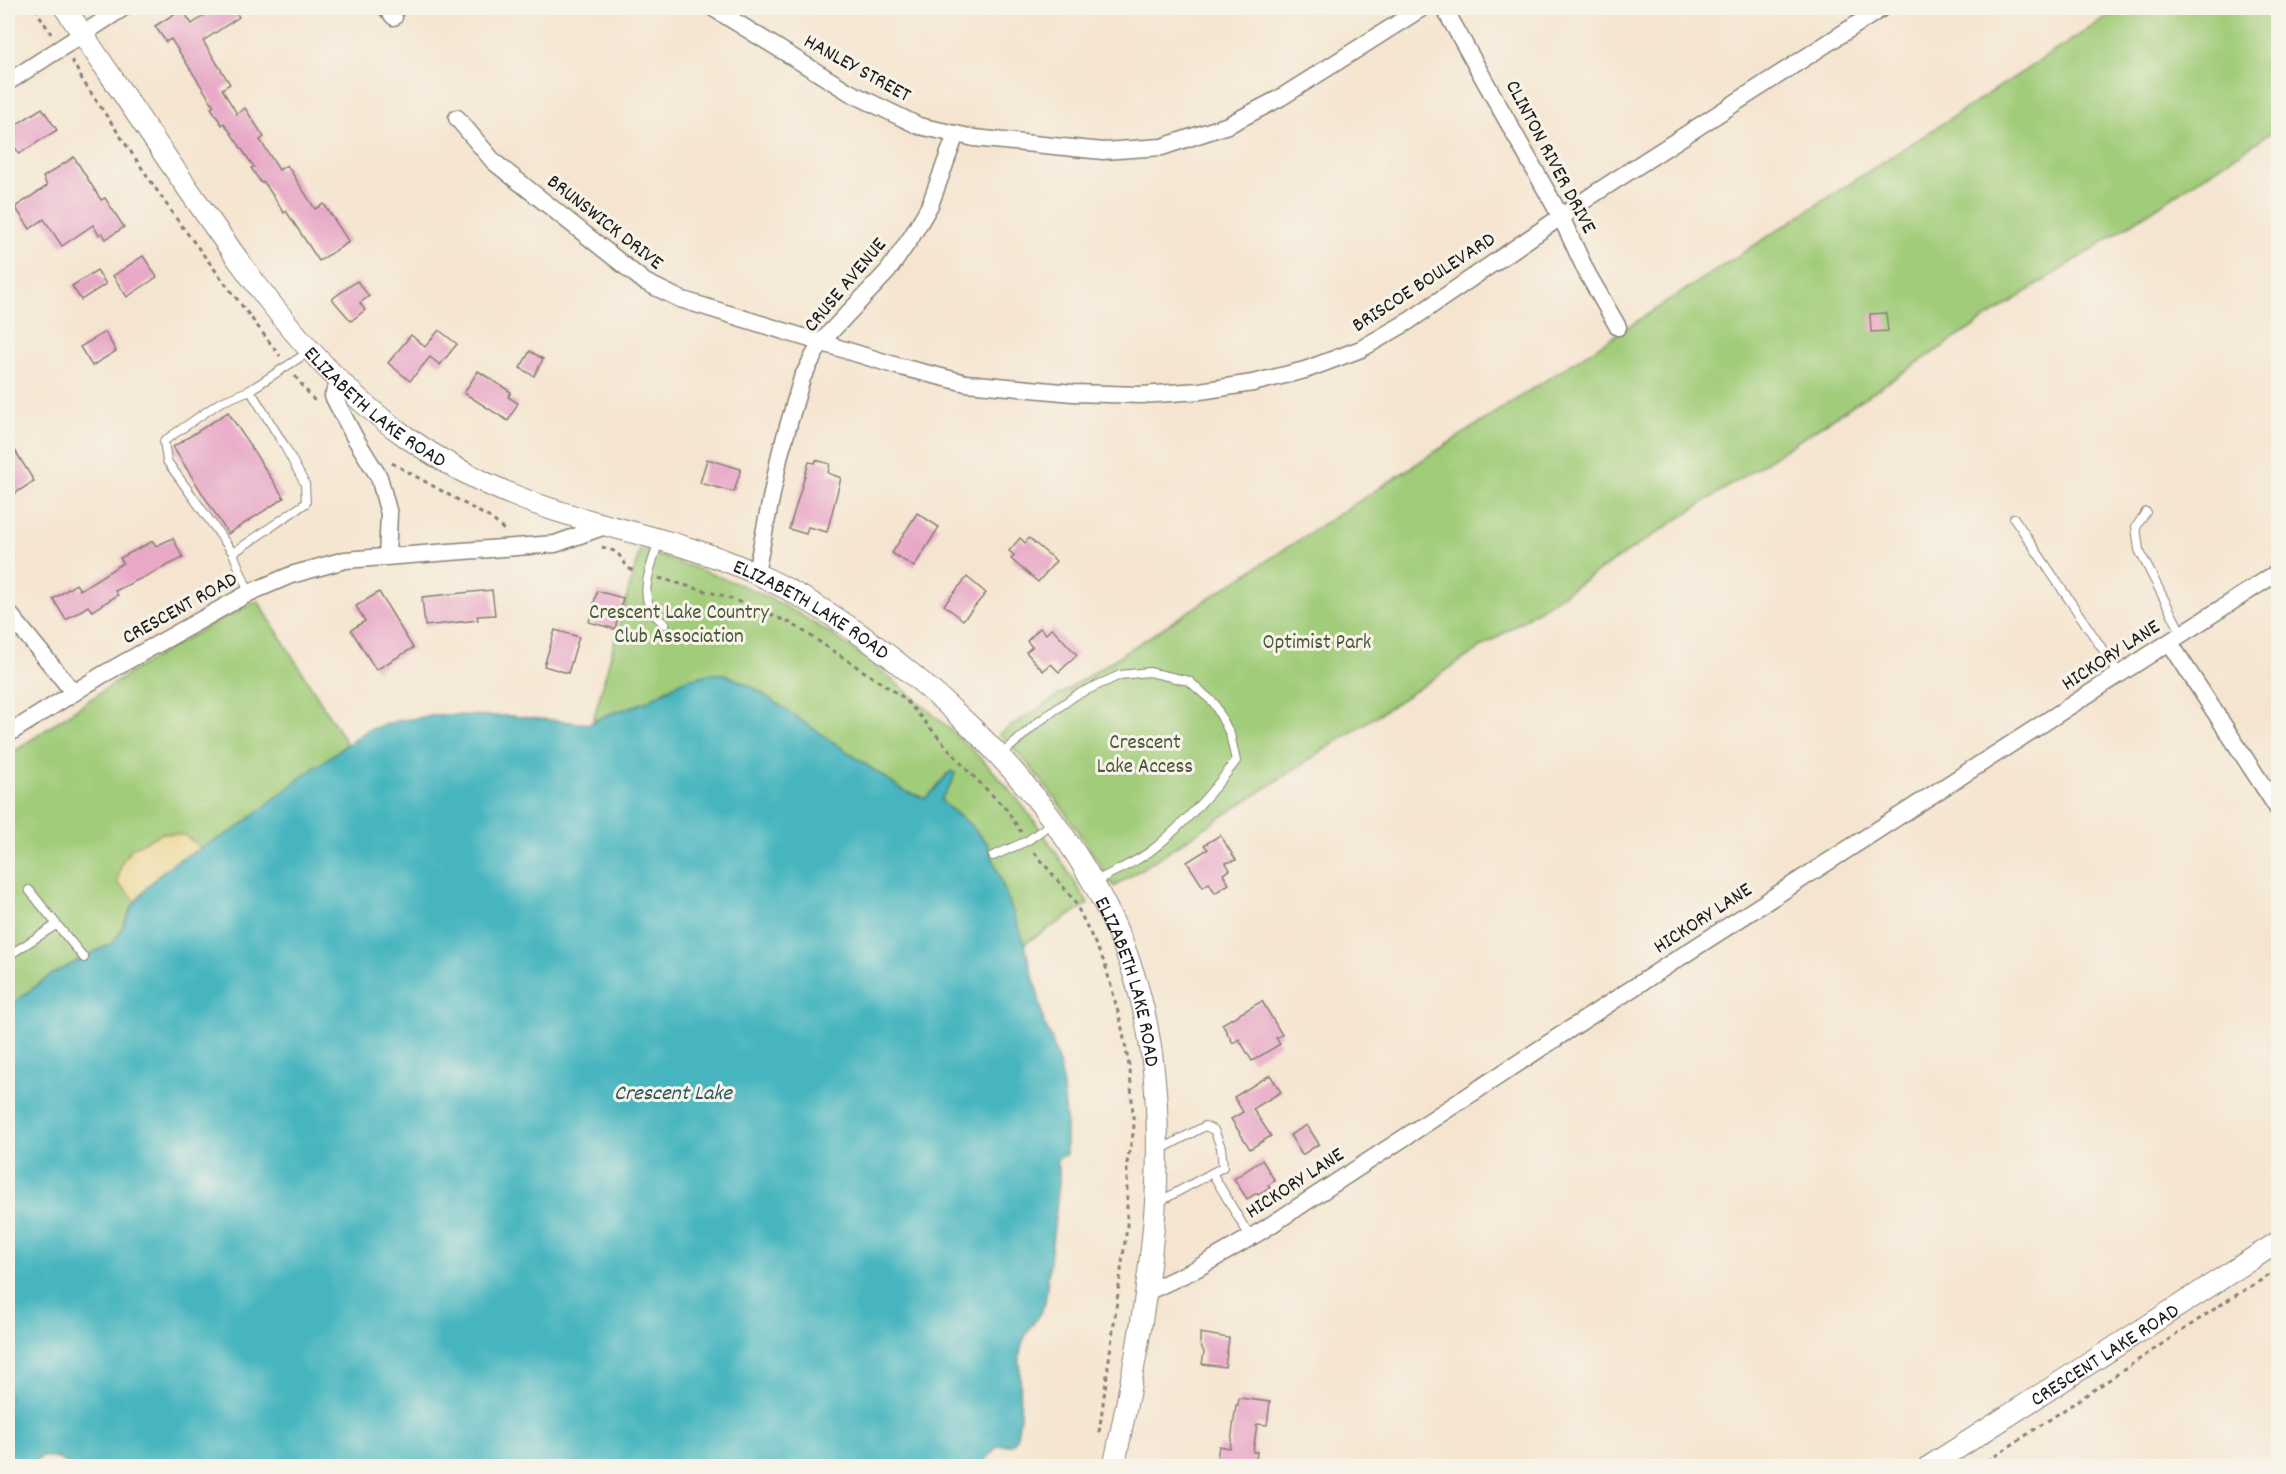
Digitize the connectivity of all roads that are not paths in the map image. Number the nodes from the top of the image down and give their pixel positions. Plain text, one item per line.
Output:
1 (65, 8) edge
2 (123, 8) edge
3 (714, 8) edge
4 (1422, 8) edge
5 (1444, 8) edge
6 (1882, 8) edge
7 (83, 34) junction
8 (8, 82) edge
9 (457, 118) dead end
10 (956, 134) junction
11 (1561, 217) junction
12 (1617, 327) dead end
13 (821, 342) junction
14 (310, 351) junction
15 (339, 382) junction
16 (250, 390) junction
17 (2146, 512) dead end
18 (2014, 518) dead end
19 (608, 525) junction
20 (659, 540) junction
21 (233, 553) junction
22 (387, 557) junction
23 (2278, 572) edge
24 (756, 573) junction
25 (249, 593) junction
26 (8, 612) edge
27 (665, 624) dead end
28 (2176, 639) junction
29 (2120, 675) junction
30 (74, 693) junction
31 (8, 734) edge
32 (999, 756) junction
33 (2278, 809) edge
34 (1053, 822) junction
35 (993, 856) dead end
36 (1092, 883) junction
37 (29, 890) dead end
38 (56, 925) junction
39 (8, 956) edge
40 (84, 958) dead end
41 (1156, 1152) junction
42 (1212, 1173) junction
43 (1155, 1204) junction
44 (1250, 1237) junction
45 (2278, 1242) edge
46 (1145, 1293) junction
47 (1114, 1467) edge
48 (1930, 1467) edge

1 - 7 street, ELIZABETH LAKE ROAD
2 - 7 street
3 - 10 street, HANLEY STREET
4 - 10 street, HANLEY STREET
5 - 11 street, CLINTON RIVER DRIVE
6 - 11 street, BRISCOE BOULEVARD
7 - 8 street
7 - 14 street, ELIZABETH LAKE ROAD
9 - 13 street, BRUNSWICK DRIVE
10 - 13 street, CRUSE AVENUE
11 - 12 street, CLINTON RIVER DRIVE
11 - 13 street, BRISCOE BOULEVARD
13 - 24 street, CRUSE AVENUE
14 - 15 street, ELIZABETH LAKE ROAD
14 - 16 lane
15 - 19 street, ELIZABETH LAKE ROAD
15 - 22 street
16 - 21 lane
16 - 21 lane
17 - 28 lane
18 - 29 lane
19 - 20 street, ELIZABETH LAKE ROAD
19 - 22 street, CRESCENT ROAD
20 - 24 street, ELIZABETH LAKE ROAD
20 - 27 lane
21 - 25 lane
22 - 25 street, CRESCENT ROAD
23 - 28 street, HICKORY LANE
24 - 32 street, ELIZABETH LAKE ROAD
25 - 30 street, CRESCENT ROAD
26 - 30 street
28 - 29 street, HICKORY LANE
28 - 33 street
29 - 44 street, HICKORY LANE
30 - 31 street, CRESCENT ROAD
32 - 34 street, ELIZABETH LAKE ROAD
32 - 36 lane
34 - 35 lane
34 - 36 street, ELIZABETH LAKE ROAD
36 - 41 street, ELIZABETH LAKE ROAD
37 - 38 lane
38 - 39 lane
38 - 40 lane
41 - 42 lane
41 - 43 street, ELIZABETH LAKE ROAD
42 - 43 lane
42 - 44 lane
43 - 46 street, ELIZABETH LAKE ROAD
44 - 46 street, HICKORY LANE
45 - 48 street, CRESCENT LAKE ROAD
46 - 47 street, ELIZABETH LAKE ROAD

